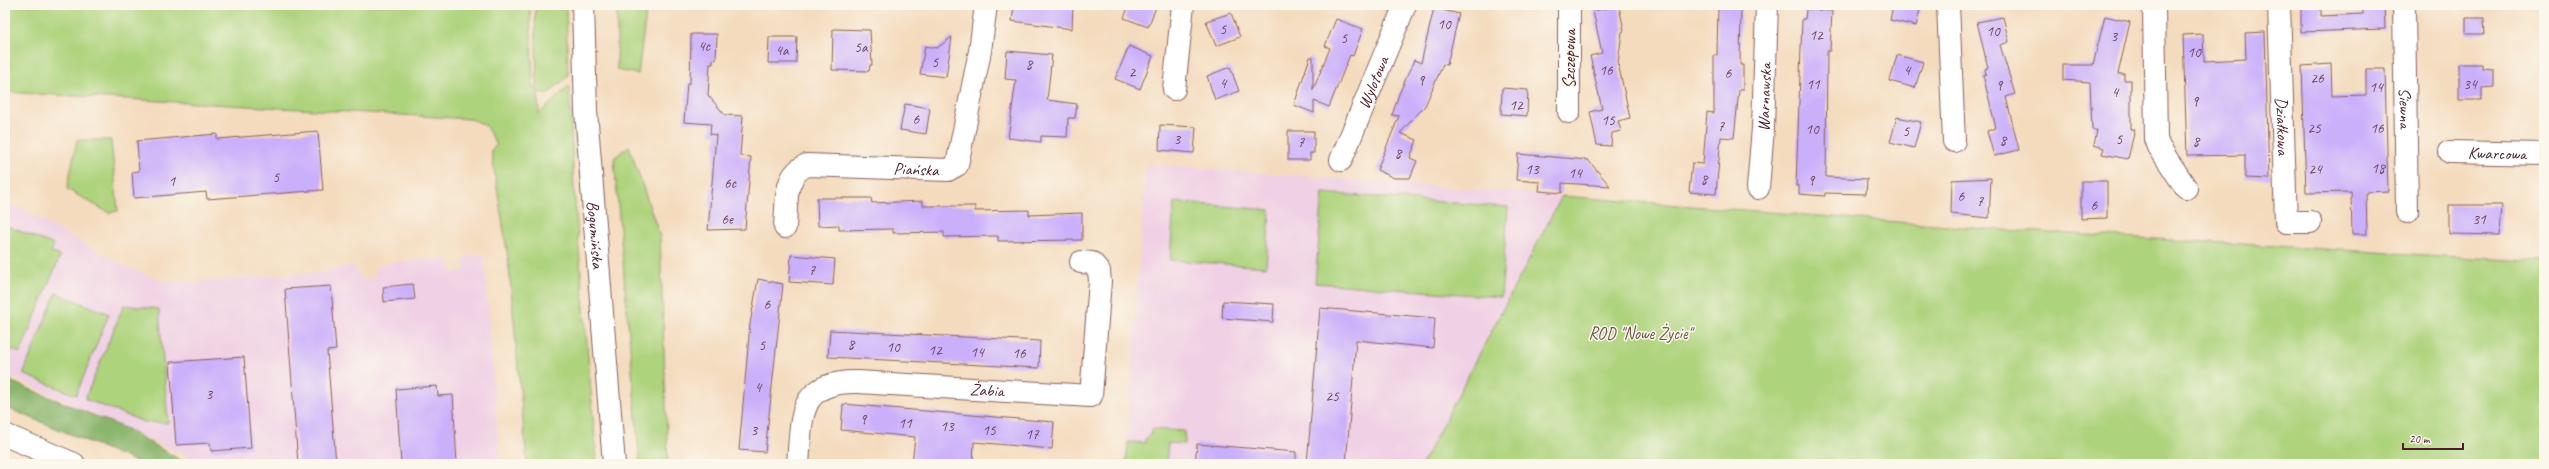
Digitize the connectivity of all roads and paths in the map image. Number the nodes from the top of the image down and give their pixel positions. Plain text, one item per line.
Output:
1 (583, 5) edge
2 (986, 5) edge
3 (1183, 5) edge
4 (1405, 5) edge
5 (1569, 5) edge
6 (1767, 5) edge
7 (1948, 5) edge
8 (2154, 5) edge
9 (2279, 5) edge
10 (2404, 5) edge
11 (1174, 89) dead end
12 (1569, 112) dead end
13 (1954, 141) dead end
14 (2450, 152) dead end
15 (2544, 154) edge
16 (1341, 160) dead end
17 (1758, 188) dead end
18 (2186, 188) dead end
19 (2407, 212) dead end
20 (2310, 222) dead end
21 (785, 226) dead end
22 (1081, 262) dead end
23 (5, 435) edge
24 (74, 464) edge
25 (614, 464) edge
26 (798, 464) edge

1 - 25 street, Bogumińska
2 - 21 street, Piańska
3 - 11 street
4 - 16 street, Wylotowa
5 - 12 street, Szczepowa
6 - 17 street, Warnawska
7 - 13 street
8 - 18 street
9 - 20 street, Działkowa
10 - 19 street, Siewna
14 - 15 street, Kwarcowa
22 - 26 street, Żabia
23 - 24 street

